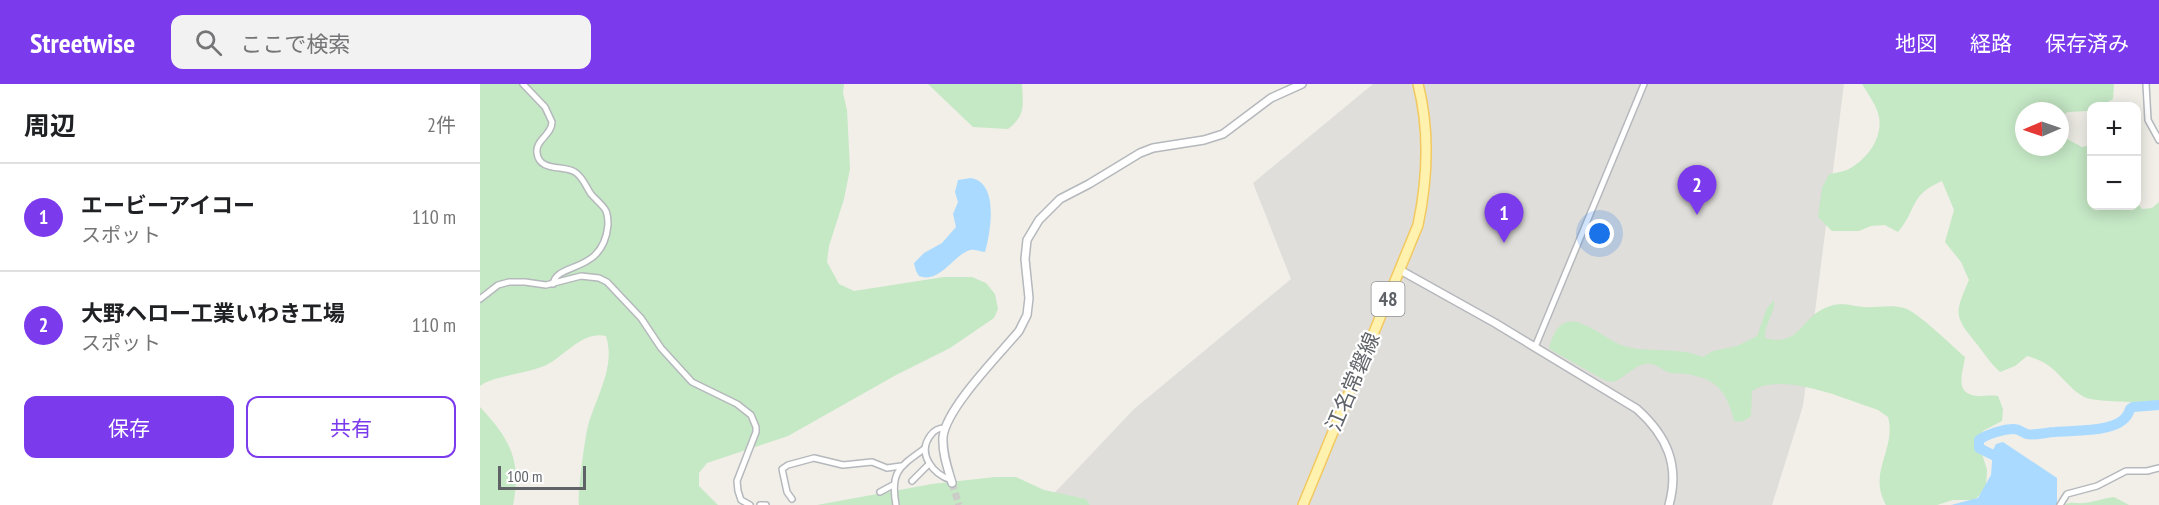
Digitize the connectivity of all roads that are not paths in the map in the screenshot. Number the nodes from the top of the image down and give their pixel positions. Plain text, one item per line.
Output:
1 (523, 84) edge
2 (1302, 84) edge
3 (1418, 84) edge
4 (1644, 84) edge
5 (2146, 84) edge
6 (2159, 140) edge
7 (1400, 270) junction
8 (553, 284) junction
9 (480, 299) edge
10 (1534, 347) junction
11 (945, 428) junction
12 (924, 449) junction
13 (929, 464) junction
14 (901, 466) junction
15 (2159, 468) edge
16 (912, 481) dead end
17 (952, 481) joint
18 (894, 485) junction
19 (880, 492) dead end
20 (792, 499) dead end
21 (750, 505) edge
22 (760, 505) edge
23 (766, 505) edge
24 (896, 505) edge
25 (1303, 505) edge
26 (1669, 505) edge
27 (2060, 505) edge

1 - 8 street
2 - 11 street
3 - 7 main road, 江名常磐線 / 48
4 - 10 street
5 - 6 street
7 - 10 street
7 - 25 main road, 江名常磐線 / 48
8 - 9 street
8 - 21 street
10 - 26 street
11 - 12 street
11 - 17 street
12 - 13 street
12 - 14 street
13 - 16 street
13 - 17 street
14 - 18 street
14 - 20 street
15 - 27 street
18 - 19 street
18 - 24 street
22 - 23 street

